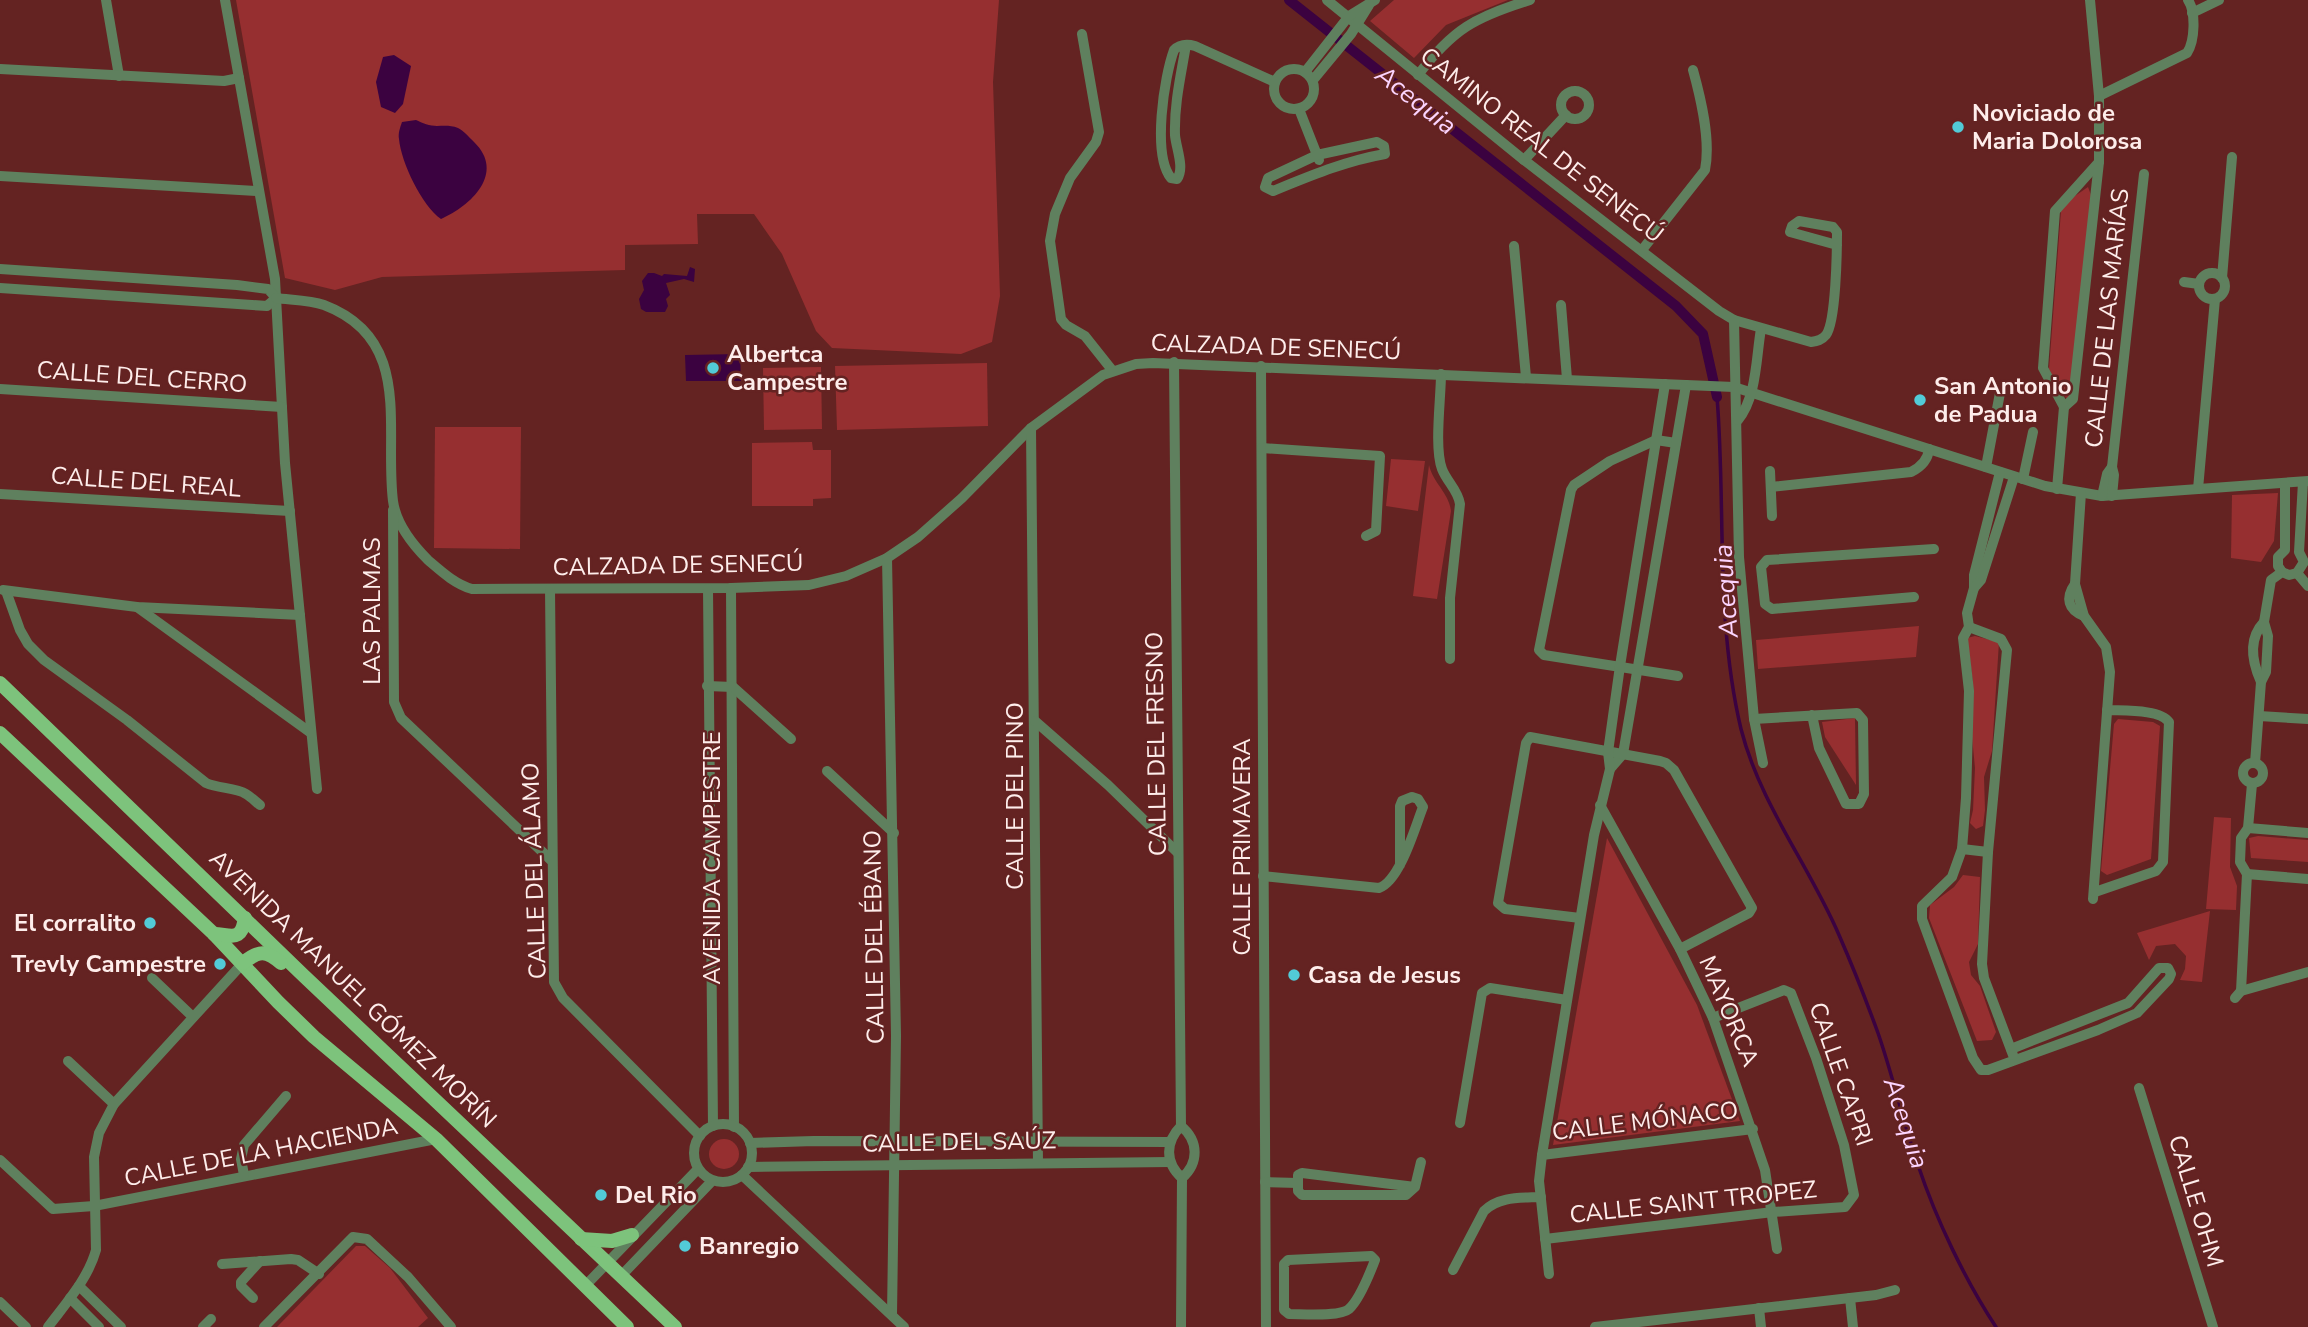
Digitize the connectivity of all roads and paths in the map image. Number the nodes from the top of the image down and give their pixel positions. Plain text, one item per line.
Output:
1 (106, 0) edge
2 (225, 0) edge
3 (1327, 0) edge
4 (1530, 0) edge
5 (2090, 0) edge
6 (2188, 0) edge
7 (2219, 0) edge
8 (1372, 2) edge
9 (2192, 13) junction
10 (1349, 16) junction
11 (1359, 24) junction
12 (1082, 34) dead end
13 (1186, 45) junction
14 (0, 69) edge
15 (1693, 70) dead end
16 (1418, 75) junction
17 (119, 76) junction
18 (1309, 76) junction
19 (239, 78) junction
20 (1275, 82) junction
21 (2099, 96) junction
22 (1161, 109) junction
23 (1299, 109) junction
24 (1174, 110) junction
25 (1566, 115) dead end
26 (1317, 155) junction
27 (2232, 157) dead end
28 (1524, 160) junction
29 (2099, 162) junction
30 (1321, 170) junction
31 (2144, 173) dead end
32 (0, 176) edge
33 (258, 191) junction
34 (1837, 245) dead end
35 (1514, 246) dead end
36 (1643, 250) junction
37 (0, 269) edge
38 (2222, 278) junction
39 (2184, 282) dead end
40 (2199, 284) junction
41 (0, 288) edge
42 (276, 298) junction
43 (2215, 299) junction
44 (1561, 305) dead end
45 (1734, 320) junction
46 (1761, 329) junction
47 (1174, 362) junction
48 (1261, 366) junction
49 (1112, 370) junction
50 (1441, 374) junction
51 (1526, 377) junction
52 (1567, 379) junction
53 (1665, 383) junction
54 (1686, 385) junction
55 (1734, 387) junction
56 (0, 389) edge
57 (1751, 391) junction
58 (2000, 393) dead end
59 (282, 407) junction
60 (2064, 407) junction
61 (1738, 420) junction
62 (1031, 428) junction
63 (2034, 432) dead end
64 (1656, 440) junction
65 (1676, 443) junction
66 (1262, 448) junction
67 (1929, 453) junction
68 (1986, 467) junction
69 (1770, 471) dead end
70 (2000, 472) junction
71 (2019, 478) junction
72 (2306, 482) edge
73 (2286, 483) junction
74 (1771, 487) junction
75 (2057, 489) junction
76 (2198, 489) junction
77 (2081, 493) junction
78 (0, 494) edge
79 (2107, 496) junction
80 (393, 504) junction
81 (290, 512) junction
82 (1772, 516) dead end
83 (1992, 531) junction
84 (1366, 536) dead end
85 (1934, 549) dead end
86 (2285, 550) junction
87 (2299, 552) junction
88 (887, 558) junction
89 (2282, 572) junction
90 (2297, 573) junction
91 (1763, 580) junction
92 (1741, 582) junction
93 (2308, 586) edge
94 (731, 588) junction
95 (550, 589) junction
96 (708, 589) junction
97 (3, 590) edge
98 (1914, 597) dead end
99 (138, 607) junction
100 (300, 615) junction
101 (1969, 627) junction
102 (1450, 659) dead end
103 (1620, 666) junction
104 (1639, 670) junction
105 (1678, 676) dead end
106 (0, 683) edge
107 (708, 686) junction
108 (733, 687) junction
109 (2108, 710) junction
110 (1812, 715) junction
111 (2259, 716) junction
112 (1754, 719) junction
113 (2308, 719) edge
114 (1035, 720) junction
115 (708, 730) junction
116 (733, 732) junction
117 (0, 733) edge
118 (311, 733) junction
119 (791, 738) dead end
120 (1608, 751) junction
121 (1623, 754) junction
122 (1763, 763) dead end
123 (1610, 769) junction
124 (827, 771) dead end
125 (317, 789) dead end
126 (260, 805) dead end
127 (1600, 805) junction
128 (2248, 828) junction
129 (894, 833) junction
130 (2308, 833) edge
131 (1962, 849) junction
132 (1988, 852) junction
133 (1178, 853) junction
134 (552, 861) junction
135 (1400, 865) junction
136 (2246, 874) junction
137 (1264, 876) junction
138 (2308, 878) edge
139 (710, 911) junction
140 (733, 911) junction
141 (245, 918) junction
142 (1580, 918) junction
143 (214, 934) junction
144 (1680, 950) junction
145 (243, 963) junction
146 (2308, 972) edge
147 (304, 976) junction
148 (152, 978) dead end
149 (1567, 1000) junction
150 (193, 1017) junction
151 (2093, 1017) junction
152 (1713, 1018) junction
153 (2098, 1030) junction
154 (2013, 1055) junction
155 (712, 1057) junction
156 (734, 1058) junction
157 (68, 1061) dead end
158 (2139, 1088) dead end
159 (286, 1096) dead end
160 (114, 1104) junction
161 (1460, 1123) dead end
162 (713, 1126) junction
163 (1181, 1126) junction
164 (734, 1127) junction
165 (1753, 1129) junction
166 (700, 1136) junction
167 (436, 1139) junction
168 (895, 1141) junction
169 (1038, 1141) junction
170 (1170, 1142) junction
171 (750, 1143) junction
172 (1542, 1155) junction
173 (0, 1160) edge
174 (1170, 1162) junction
175 (1421, 1162) dead end
176 (1038, 1163) junction
177 (894, 1164) junction
178 (698, 1169) junction
179 (745, 1171) junction
180 (244, 1175) junction
181 (1182, 1178) junction
182 (712, 1181) junction
183 (1265, 1182) junction
184 (1298, 1184) junction
185 (1415, 1186) junction
186 (1541, 1196) junction
187 (94, 1206) junction
188 (1845, 1207) joint
189 (1773, 1212) junction
190 (632, 1236) junction
191 (581, 1239) junction
192 (1545, 1239) junction
193 (1777, 1249) dead end
194 (260, 1261) junction
195 (607, 1262) junction
196 (222, 1264) dead end
197 (1452, 1270) dead end
198 (319, 1274) junction
199 (1549, 1275) dead end
200 (621, 1276) junction
201 (79, 1286) junction
202 (585, 1286) junction
203 (1266, 1288) junction
204 (1284, 1288) junction
205 (1895, 1290) dead end
206 (70, 1298) junction
207 (253, 1298) dead end
208 (1850, 1298) junction
209 (0, 1302) edge
210 (1759, 1308) junction
211 (892, 1315) junction
212 (26, 1327) edge
213 (48, 1327) edge
214 (99, 1327) edge
215 (121, 1327) edge
216 (264, 1327) edge
217 (451, 1327) edge
218 (627, 1327) edge
219 (675, 1327) edge
220 (904, 1327) edge
221 (1181, 1327) edge
222 (1266, 1327) edge
223 (1595, 1327) edge
224 (1761, 1327) edge
225 (1853, 1327) edge
226 (2213, 1327) edge

1 - 17 street
2 - 19 street
3 - 10 street, CAMINO REAL DE SENECÚ
4 - 16 street
5 - 21 street
6 - 9 street
7 - 9 street
8 - 10 street
8 - 11 street
9 - 21 street
10 - 11 street, CAMINO REAL DE SENECÚ
10 - 18 street
11 - 16 street, CAMINO REAL DE SENECÚ
11 - 18 street
12 - 49 street
13 - 20 street
13 - 22 street
13 - 24 street
14 - 17 street
15 - 36 street
16 - 28 street, CAMINO REAL DE SENECÚ
17 - 19 street
18 - 20 street
18 - 23 street
19 - 33 street
20 - 23 street
21 - 29 street
22 - 24 street
22 - 24 street
23 - 26 street
25 - 28 street
26 - 30 street
26 - 30 street
26 - 30 street
27 - 38 street
28 - 36 street, CAMINO REAL DE SENECÚ
29 - 60 street
29 - 60 street
31 - 79 street, CALLE DE LAS MARÍAS
32 - 33 street
33 - 42 street
34 - 46 street, CAMINO REAL DE SENECÚ
35 - 51 street
36 - 45 street, CAMINO REAL DE SENECÚ
37 - 42 street
38 - 40 street
38 - 43 street
39 - 40 street
40 - 43 street
41 - 42 street
42 - 59 street
42 - 80 street, CALZADA DE SENECÚ
43 - 76 street
44 - 52 street
45 - 46 street, CAMINO REAL DE SENECÚ
45 - 55 street
46 - 57 street
47 - 48 street, CALZADA DE SENECÚ
47 - 49 street, CALZADA DE SENECÚ
47 - 133 street, CALLE DEL FRESNO
48 - 50 street, CALZADA DE SENECÚ
48 - 66 street, CALLE PRIMAVERA
49 - 62 street, CALZADA DE SENECÚ
50 - 51 street, CALZADA DE SENECÚ
50 - 102 street
51 - 52 street, CALZADA DE SENECÚ
52 - 53 street, CALZADA DE SENECÚ
53 - 54 street, CALZADA DE SENECÚ
53 - 64 street
54 - 55 street, CALZADA DE SENECÚ
54 - 65 street
55 - 57 street, CALZADA DE SENECÚ
55 - 61 street
56 - 59 street, CALLE DEL CERRO
57 - 61 street
57 - 67 street, CALZADA DE SENECÚ
58 - 68 street
59 - 81 street
60 - 75 street
61 - 92 street
62 - 88 street, CALZADA DE SENECÚ
62 - 114 street, CALLE DEL PINO
63 - 71 street
64 - 65 street
64 - 103 street
64 - 103 street
65 - 104 street
66 - 84 street
66 - 137 street, CALLE PRIMAVERA
67 - 68 street, CALZADA DE SENECÚ
67 - 74 street
68 - 70 street, CALZADA DE SENECÚ
69 - 74 street
70 - 71 street, CALZADA DE SENECÚ
70 - 83 street
71 - 75 street, CALZADA DE SENECÚ
71 - 83 street
72 - 73 street, CALZADA DE SENECÚ
72 - 87 street
73 - 76 street, CALZADA DE SENECÚ
73 - 86 street
74 - 82 street
75 - 77 street, CALZADA DE SENECÚ
76 - 79 street, CALZADA DE SENECÚ
77 - 79 street, CALZADA DE SENECÚ
77 - 109 street
78 - 81 street, CALLE DEL REAL
80 - 95 street, CALZADA DE SENECÚ
80 - 134 street, LAS PALMAS
81 - 100 street
83 - 101 street
85 - 91 street
86 - 87 street
86 - 89 street
87 - 90 street
88 - 94 street, CALZADA DE SENECÚ
88 - 129 street, CALLE DEL ÉBANO
89 - 90 street
89 - 111 street
90 - 93 street
91 - 92 street
91 - 98 street
92 - 112 street
94 - 96 street, CALZADA DE SENECÚ
94 - 108 street, AVENIDA CAMPESTRE
95 - 96 street, CALZADA DE SENECÚ
95 - 134 street, CALLE DEL ÁLAMO
96 - 107 street, AVENIDA CAMPESTRE
97 - 99 street
97 - 126 street
99 - 100 street
99 - 118 street
100 - 118 street
101 - 131 street
101 - 132 street
103 - 104 street
103 - 120 street
104 - 105 street
104 - 121 street
106 - 141 main road, AVENIDA MANUEL GÓMEZ MORÍN
107 - 108 street
107 - 115 street, AVENIDA CAMPESTRE
108 - 116 street, AVENIDA CAMPESTRE
108 - 119 street
109 - 109 street
110 - 110 street
110 - 112 street
111 - 113 street
111 - 128 street
112 - 122 street
114 - 133 street
114 - 169 street, CALLE DEL PINO
115 - 116 street
115 - 139 street, AVENIDA CAMPESTRE
116 - 140 street, AVENIDA CAMPESTRE
117 - 143 main road, AVENIDA MANUEL GÓMEZ MORÍN
118 - 125 street
120 - 121 street
120 - 123 street
120 - 142 street
121 - 123 street
121 - 144 street
123 - 127 street
124 - 129 street
127 - 142 street
127 - 144 street, MAYORCA
128 - 130 street
128 - 136 street
129 - 168 street, CALLE DEL ÉBANO
131 - 132 street
131 - 154 street
132 - 154 street
133 - 163 street, CALLE DEL FRESNO
134 - 166 street, CALLE DEL ÁLAMO
135 - 135 street
135 - 137 street
136 - 138 street
136 - 146 street
137 - 183 street, CALLE PRIMAVERA
139 - 140 street
139 - 155 street, AVENIDA CAMPESTRE
140 - 156 street, AVENIDA CAMPESTRE
141 - 143 main road
141 - 147 main road, AVENIDA MANUEL GÓMEZ MORÍN
142 - 149 street
143 - 145 main road, AVENIDA MANUEL GÓMEZ MORÍN
144 - 152 street, MAYORCA
145 - 147 main road
145 - 150 street
145 - 167 main road, AVENIDA MANUEL GÓMEZ MORÍN
147 - 191 main road, AVENIDA MANUEL GÓMEZ MORÍN
148 - 150 street
149 - 161 street
149 - 172 street
150 - 160 street
151 - 153 street
151 - 153 street
151 - 154 street
152 - 165 street, MAYORCA
152 - 188 street, CALLE CAPRI
153 - 154 street
155 - 156 street
155 - 162 street, AVENIDA CAMPESTRE
156 - 164 street, AVENIDA CAMPESTRE
157 - 160 street
158 - 226 street, CALLE OHM
159 - 180 street
160 - 187 street
162 - 164 street
162 - 166 street
163 - 170 street
163 - 181 street, CALLE DEL FRESNO
164 - 171 street
165 - 172 street, CALLE MÓNACO
165 - 189 street, MAYORCA
166 - 178 street
167 - 180 street, CALLE DE LA HACIENDA
167 - 202 main road, AVENIDA MANUEL GÓMEZ MORÍN
168 - 169 street, CALLE DEL SAÚZ
168 - 171 street, CALLE DEL SAÚZ
168 - 177 street, CALLE DEL ÉBANO
169 - 170 street, CALLE DEL SAÚZ
169 - 176 street, CALLE DEL PINO
170 - 174 street
171 - 179 street
172 - 186 street
173 - 187 street, CALLE DE LA HACIENDA
174 - 176 street, CALLE DEL SAÚZ
174 - 181 street
175 - 185 street
176 - 177 street, CALLE DEL SAÚZ
177 - 179 street, CALLE DEL SAÚZ
177 - 211 street, CALLE DEL ÉBANO
178 - 182 street
178 - 190 street
179 - 182 street
179 - 211 street
180 - 187 street, CALLE DE LA HACIENDA
181 - 221 street, CALLE DEL FRESNO
182 - 200 street
183 - 184 street
183 - 203 street, CALLE PRIMAVERA
184 - 185 street
184 - 185 street
186 - 192 street
186 - 197 street
187 - 201 street
188 - 189 street, CALLE SAINT TROPEZ
189 - 192 street, CALLE SAINT TROPEZ
189 - 193 street, MAYORCA
190 - 191 main road
190 - 195 street
191 - 195 main road, AVENIDA MANUEL GÓMEZ MORÍN
192 - 199 street
194 - 196 street
194 - 198 street
194 - 207 street
195 - 200 main road, AVENIDA MANUEL GÓMEZ MORÍN
195 - 202 street
198 - 216 street
198 - 217 street
200 - 219 main road, AVENIDA MANUEL GÓMEZ MORÍN
201 - 206 street
201 - 215 street
202 - 218 main road, AVENIDA MANUEL GÓMEZ MORÍN
203 - 204 street
203 - 222 street, CALLE PRIMAVERA
204 - 204 street
205 - 208 street
206 - 213 street
206 - 214 street
208 - 210 street
208 - 225 street
209 - 212 street
210 - 223 street
210 - 224 street
211 - 220 street

